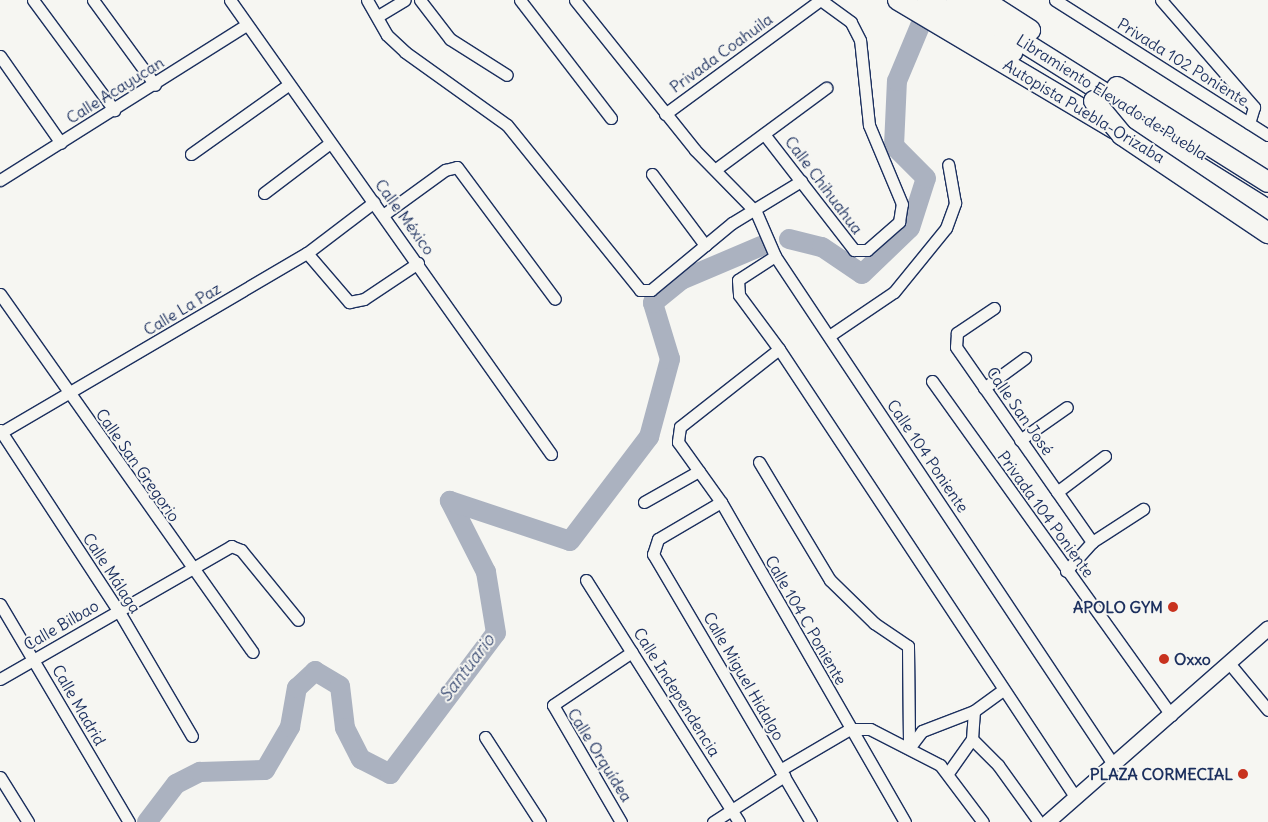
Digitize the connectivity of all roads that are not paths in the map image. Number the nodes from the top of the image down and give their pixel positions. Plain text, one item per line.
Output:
1 (33, 0) edge
2 (93, 0) edge
3 (230, 0) edge
4 (367, 0) edge
5 (405, 0) edge
6 (420, 0) edge
7 (520, 0) edge
8 (575, 0) edge
9 (820, 0) edge
10 (898, 0) edge
11 (927, 0) edge
12 (956, 0) edge
13 (983, 0) edge
14 (1055, 0) edge
15 (1161, 0) edge
16 (378, 16) junction
17 (246, 25) junction
18 (0, 56) edge
19 (508, 75) dead end
20 (155, 85) junction
21 (288, 85) junction
22 (826, 88) dead end
23 (1094, 101) junction
24 (114, 110) junction
25 (665, 114) junction
26 (611, 118) dead end
27 (1249, 123) junction
28 (764, 134) junction
29 (1268, 135) edge
30 (61, 142) junction
31 (330, 143) junction
32 (191, 154) dead end
33 (948, 165) dead end
34 (716, 169) junction
35 (1230, 170) junction
36 (2, 174) edge
37 (652, 174) dead end
38 (801, 181) junction
39 (1268, 182) edge
40 (264, 193) dead end
41 (1268, 194) edge
42 (374, 202) junction
43 (1268, 210) edge
44 (756, 212) junction
45 (383, 215) junction
46 (1268, 225) edge
47 (1268, 233) edge
48 (705, 245) junction
49 (306, 253) junction
50 (774, 256) junction
51 (418, 263) junction
52 (0, 294) edge
53 (555, 299) dead end
54 (994, 308) dead end
55 (829, 336) junction
56 (779, 348) junction
57 (1025, 358) dead end
58 (932, 381) dead end
59 (984, 388) junction
60 (68, 394) junction
61 (1066, 407) dead end
62 (0, 432) edge
63 (1020, 440) junction
64 (551, 454) dead end
65 (1105, 456) dead end
66 (759, 462) dead end
67 (699, 471) junction
68 (1057, 492) junction
69 (644, 502) dead end
70 (721, 502) junction
71 (1143, 509) dead end
72 (1092, 542) junction
73 (190, 568) junction
74 (1066, 570) junction
75 (586, 580) dead end
76 (0, 604) edge
77 (118, 610) junction
78 (298, 620) dead end
79 (1268, 629) edge
80 (253, 652) dead end
81 (632, 652) junction
82 (33, 659) junction
83 (1229, 662) junction
84 (0, 679) edge
85 (1002, 691) junction
86 (1268, 710) edge
87 (974, 711) junction
88 (1170, 715) junction
89 (850, 729) junction
90 (192, 736) dead end
91 (485, 737) dead end
92 (972, 739) junction
93 (909, 748) junction
94 (1113, 764) junction
95 (782, 773) junction
96 (948, 773) junction
97 (0, 777) edge
98 (1076, 798) junction
99 (731, 810) junction
100 (28, 822) edge
101 (128, 822) edge
102 (540, 822) edge
103 (622, 822) edge
104 (713, 822) edge
105 (739, 822) edge
106 (810, 822) edge
107 (905, 822) edge
108 (983, 822) edge
109 (1039, 822) edge
110 (1048, 822) edge

1 - 24 street
2 - 20 street
3 - 17 street, Calle México
4 - 16 street
5 - 16 street
6 - 19 street
7 - 26 street
8 - 25 street, Calle 104 Poniente
9 - 25 street, Privada Coahuila
9 - 38 street, Calle Chihuahua
10 - 46 highway, Autopista Puebla-Orizaba
11 - 23 highway, Libramiento Elevado de Puebla
12 - 35 highway, Libramiento Elevado de Puebla
13 - 39 highway
14 - 27 street, Privada 102 Poniente
15 - 27 street
16 - 48 street
17 - 20 street, Calle Acayucan
17 - 21 street, Calle México
18 - 30 street
20 - 24 street, Calle Acayucan
21 - 31 street, Calle México
21 - 32 street
22 - 28 street
23 - 43 highway, Libramiento Elevado de Puebla
23 - 47 highway, bridge
24 - 30 street, Calle Acayucan
25 - 34 street, Calle 104 Poniente
27 - 29 street, Privada 102 Poniente
28 - 34 street
28 - 38 street, Calle Chihuahua
30 - 36 street, Calle Acayucan
31 - 40 street
31 - 42 street, Calle México
33 - 55 street
34 - 44 street, Calle 104 Poniente
35 - 39 highway
35 - 41 highway, Libramiento Elevado de Puebla
37 - 48 street
38 - 44 street
42 - 45 street, Calle México
42 - 49 street, Calle La Paz
44 - 48 street
44 - 50 street, Calle 104 Poniente
45 - 51 street, Calle México
45 - 53 street
49 - 51 street
49 - 60 street, Calle La Paz
50 - 55 street, Calle 104 Poniente
50 - 56 street
51 - 64 street, Calle México
52 - 60 street, Calle San Gregorio
54 - 59 street, Calle San José
55 - 94 street, Calle 104 Poniente
56 - 67 street, Calle 104 C Poniente
56 - 85 street
57 - 59 street
58 - 74 street, Privada 104 Poniente
59 - 63 street, Calle San José
60 - 62 street, Calle La Paz
60 - 73 street, Calle San Gregorio
61 - 63 street
62 - 77 street, Calle Málaga
63 - 68 street, Calle San José
65 - 68 street
66 - 93 street
67 - 69 street
67 - 70 street, Calle 104 C Poniente
68 - 72 street, Calle San José
70 - 89 street, Calle 104 C Poniente
70 - 95 street, Calle Miguel Hidalgo
71 - 72 street
72 - 74 street
73 - 77 street, Calle Bilbao
73 - 78 street, Calle Bilbao
73 - 80 street, Calle San Gregorio
74 - 88 street, Privada 104 Poniente
75 - 81 street, Calle Independencia
76 - 82 street, Calle Madrid
77 - 82 street, Calle Bilbao
77 - 90 street, Calle Málaga
79 - 83 street
81 - 99 street, Calle Independencia
81 - 103 street, Calle Orquídea
82 - 84 street, Calle Bilbao
82 - 101 street, Calle Madrid
83 - 86 street
83 - 88 street
85 - 87 street
85 - 98 street
87 - 92 street
87 - 93 street
88 - 94 street
89 - 93 street
89 - 95 street
89 - 107 street, Calle 104 C Poniente
91 - 102 street
92 - 96 street
92 - 109 street
93 - 96 street
94 - 98 street
95 - 99 street
95 - 106 street, Calle Miguel Hidalgo
96 - 108 street
97 - 100 street
98 - 110 street
99 - 104 street
99 - 105 street, Calle Independencia

